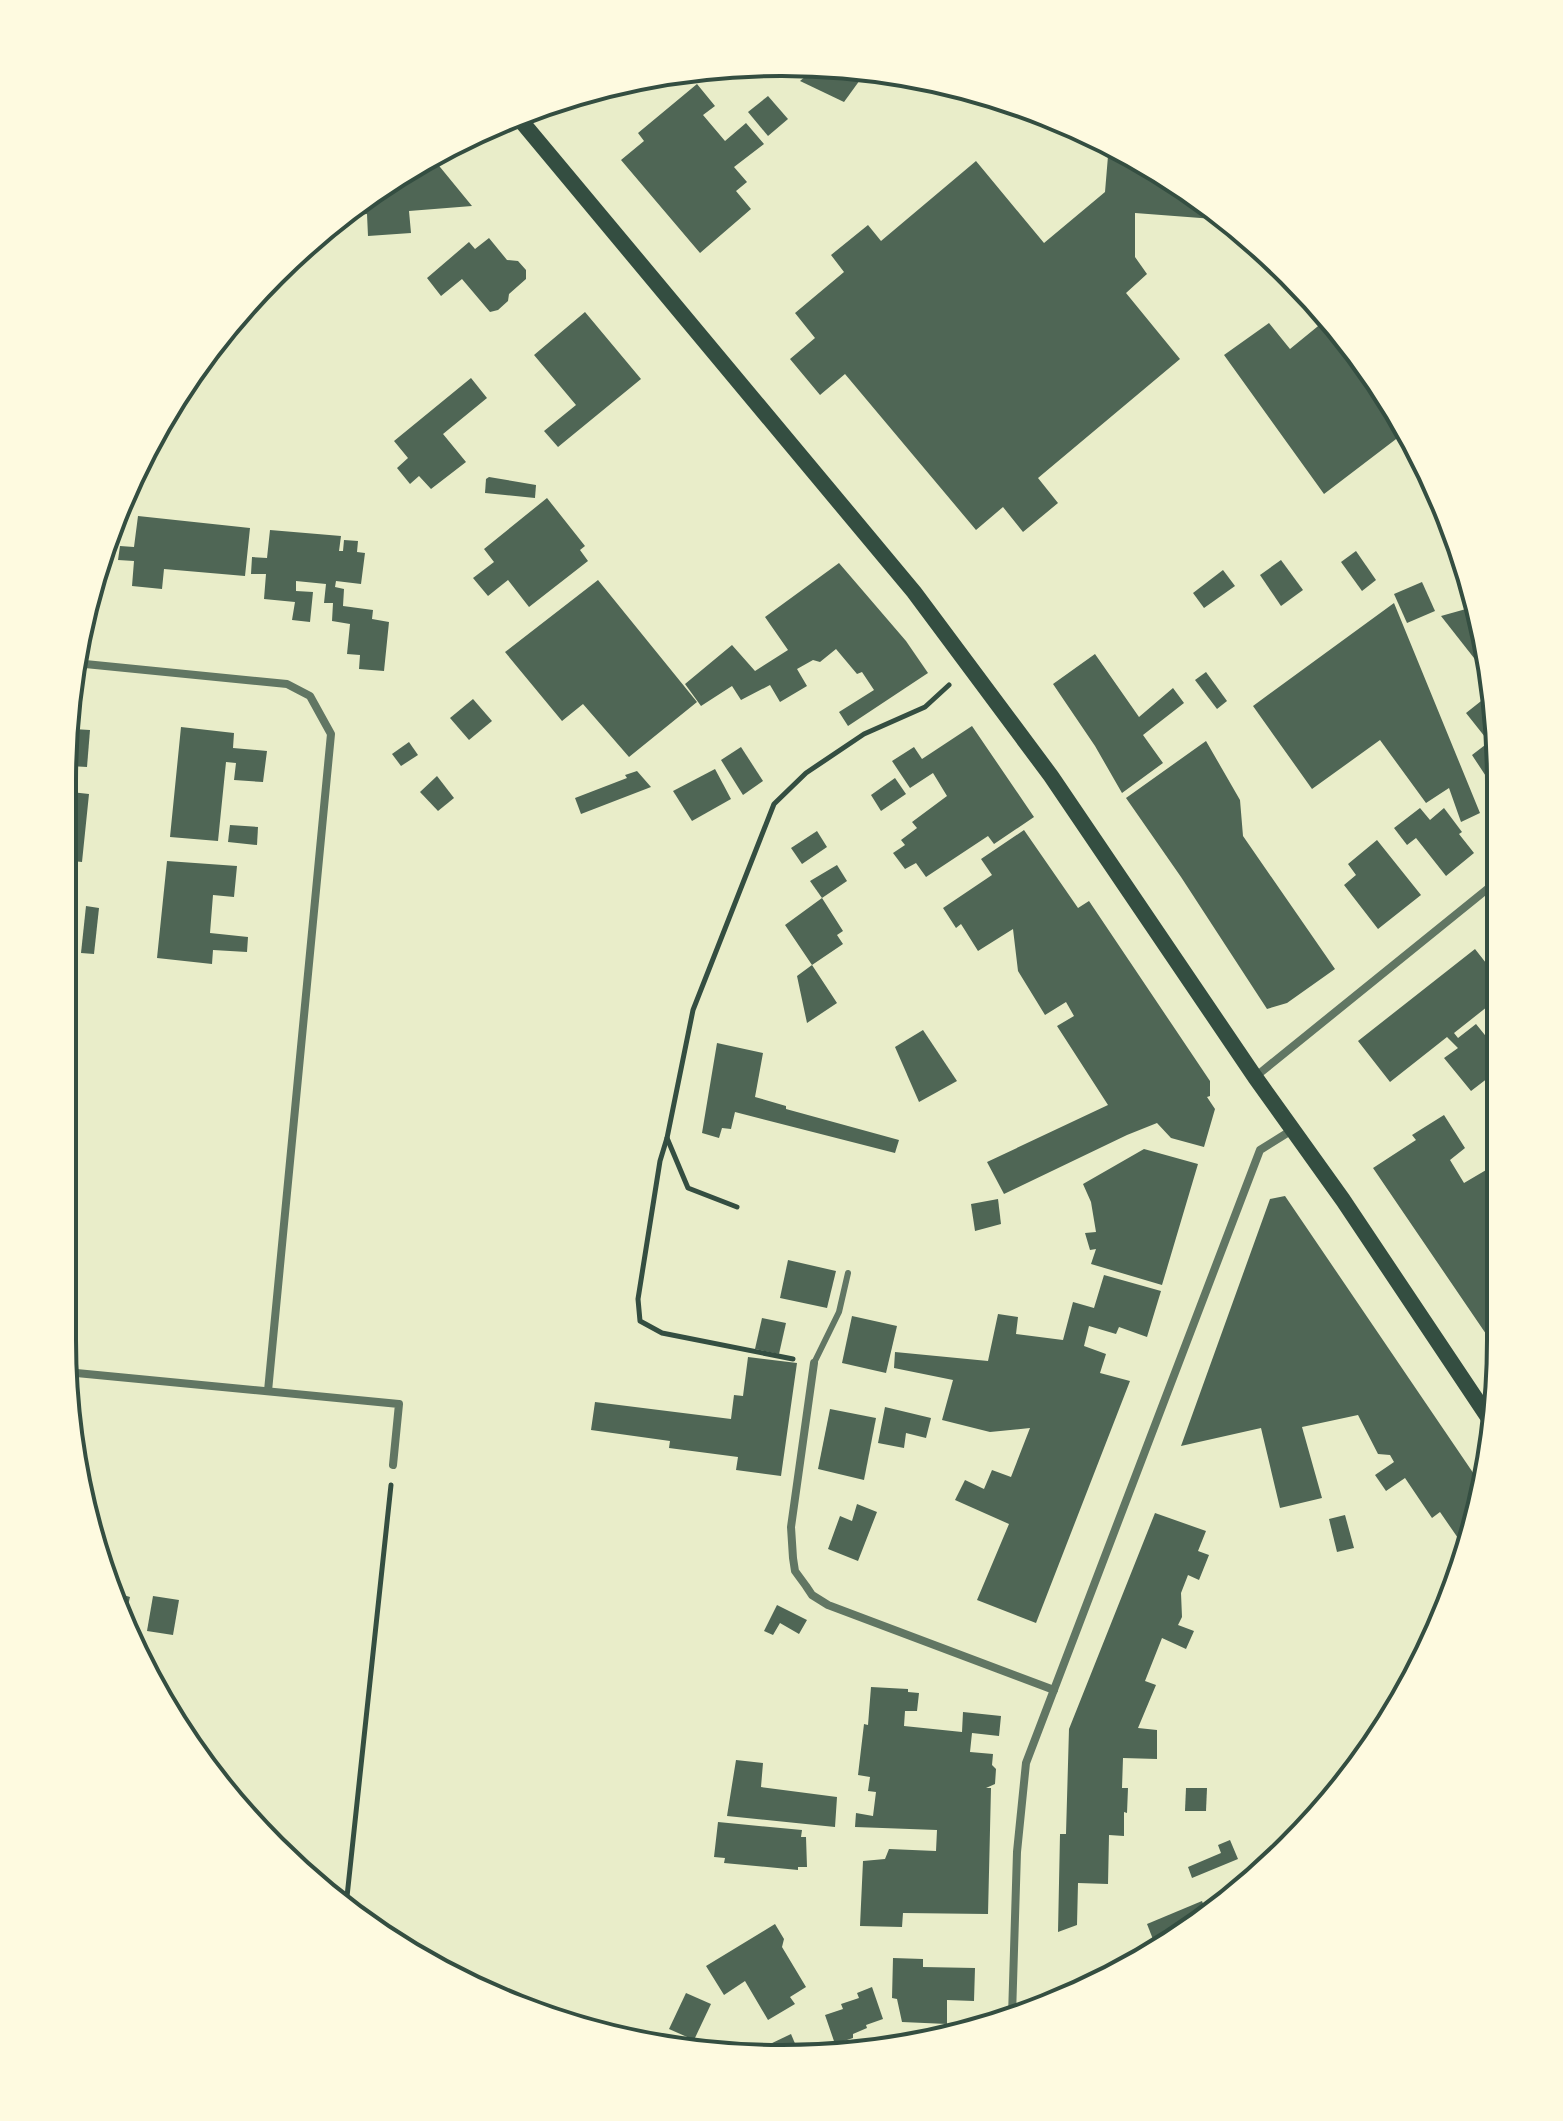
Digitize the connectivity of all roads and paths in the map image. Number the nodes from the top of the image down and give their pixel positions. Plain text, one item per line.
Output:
1 (524, 125) edge
2 (86, 664) edge
3 (971, 665) junction
4 (1487, 889) edge
5 (1255, 1077) junction
6 (1293, 1130) junction
7 (667, 1138) junction
8 (737, 1207) dead end
9 (848, 1273) dead end
10 (814, 1363) junction
11 (77, 1373) edge
12 (268, 1391) junction
13 (1483, 1410) edge
14 (393, 1465) joint
15 (1054, 1690) junction
16 (347, 1895) edge
17 (1012, 2006) edge

1 - 3 main road
2 - 12 street
3 - 5 main road
3 - 7 path
4 - 5 street
5 - 6 main road
6 - 13 main road
6 - 15 street
7 - 8 path
7 - 10 path
9 - 10 lane
10 - 15 street
11 - 12 street
12 - 14 street
14 - 16 path
15 - 17 street

